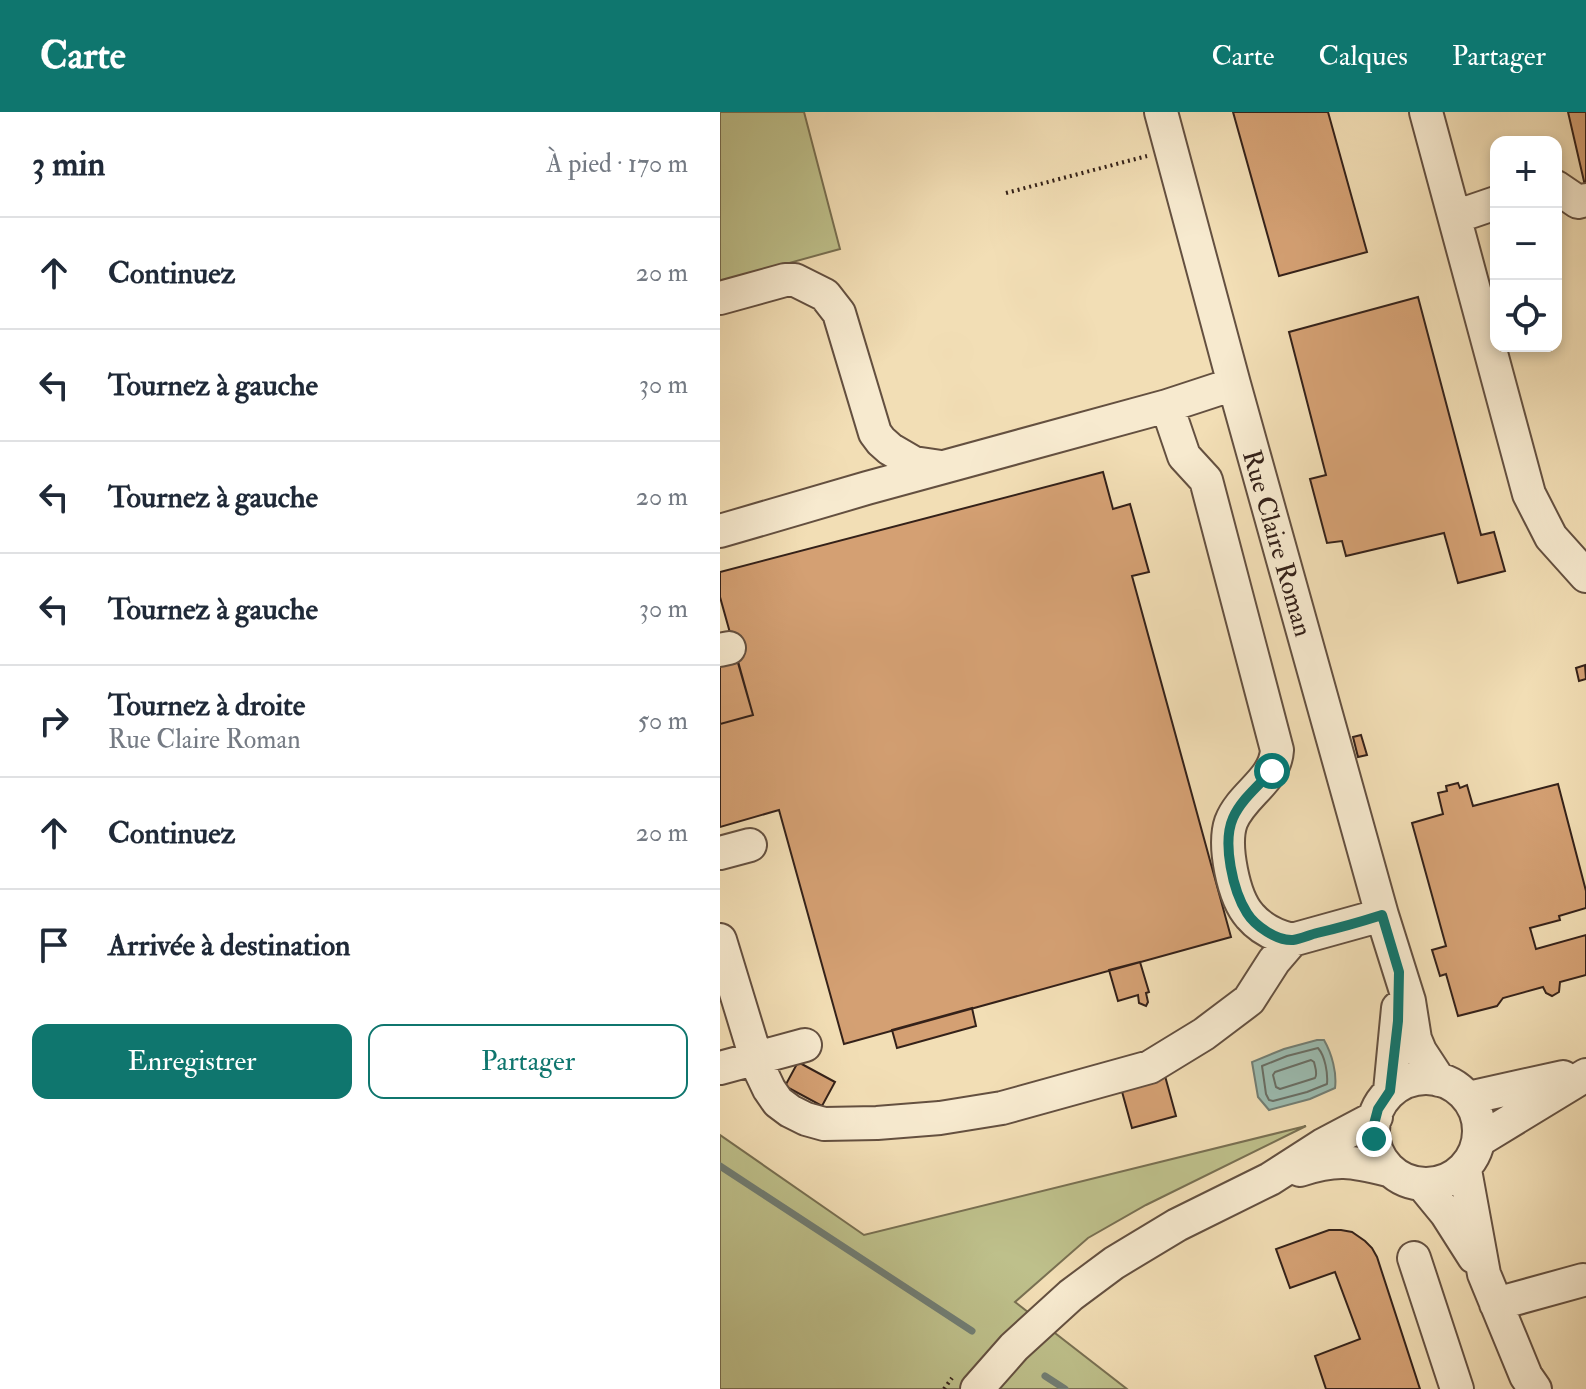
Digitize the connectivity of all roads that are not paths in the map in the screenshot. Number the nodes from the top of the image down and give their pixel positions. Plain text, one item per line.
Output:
1 (1161, 112) edge
2 (1426, 112) edge
3 (1562, 191) edge
4 (1586, 200) edge
5 (1490, 205) edge
6 (1455, 217) junction
7 (720, 298) edge
8 (1234, 384) junction
9 (1167, 406) junction
10 (943, 467) junction
11 (720, 531) edge
12 (1586, 576) edge
13 (1382, 915) junction
14 (720, 940) edge
15 (1292, 940) junction
16 (1399, 972) junction
17 (805, 1045) dead end
18 (756, 1058) junction
19 (720, 1068) edge
20 (1586, 1073) edge
21 (1439, 1080) junction
22 (1468, 1098) junction
23 (1383, 1104) junction
24 (1481, 1139) junction
25 (1388, 1170) junction
26 (1465, 1170) junction
27 (1270, 1179) junction
28 (1423, 1185) junction
29 (1414, 1258) dead end
30 (1484, 1274) junction
31 (1583, 1280) dead end
32 (1496, 1304) junction
33 (977, 1389) edge
34 (1457, 1389) edge
35 (1535, 1389) edge

1 - 8 street, Rue Claire Roman
2 - 6 street
3 - 4 street
5 - 6 street
6 - 12 street
7 - 10 street
8 - 9 street
8 - 13 street, Rue Claire Roman
9 - 10 street
9 - 15 street
10 - 11 street
13 - 15 street
13 - 16 street, Rue Claire Roman
14 - 18 street
15 - 18 street
16 - 21 street, Rue Claire Roman
16 - 23 street, Rue Claire Roman
17 - 18 street
18 - 19 street
20 - 22 street
20 - 24 street
21 - 22 street
21 - 23 street
22 - 24 street
23 - 25 street
23 - 27 street
24 - 26 street
25 - 27 street
25 - 28 street
26 - 28 street
26 - 30 street
27 - 33 street
28 - 30 street
29 - 34 street
30 - 32 street
31 - 32 street
32 - 35 street

